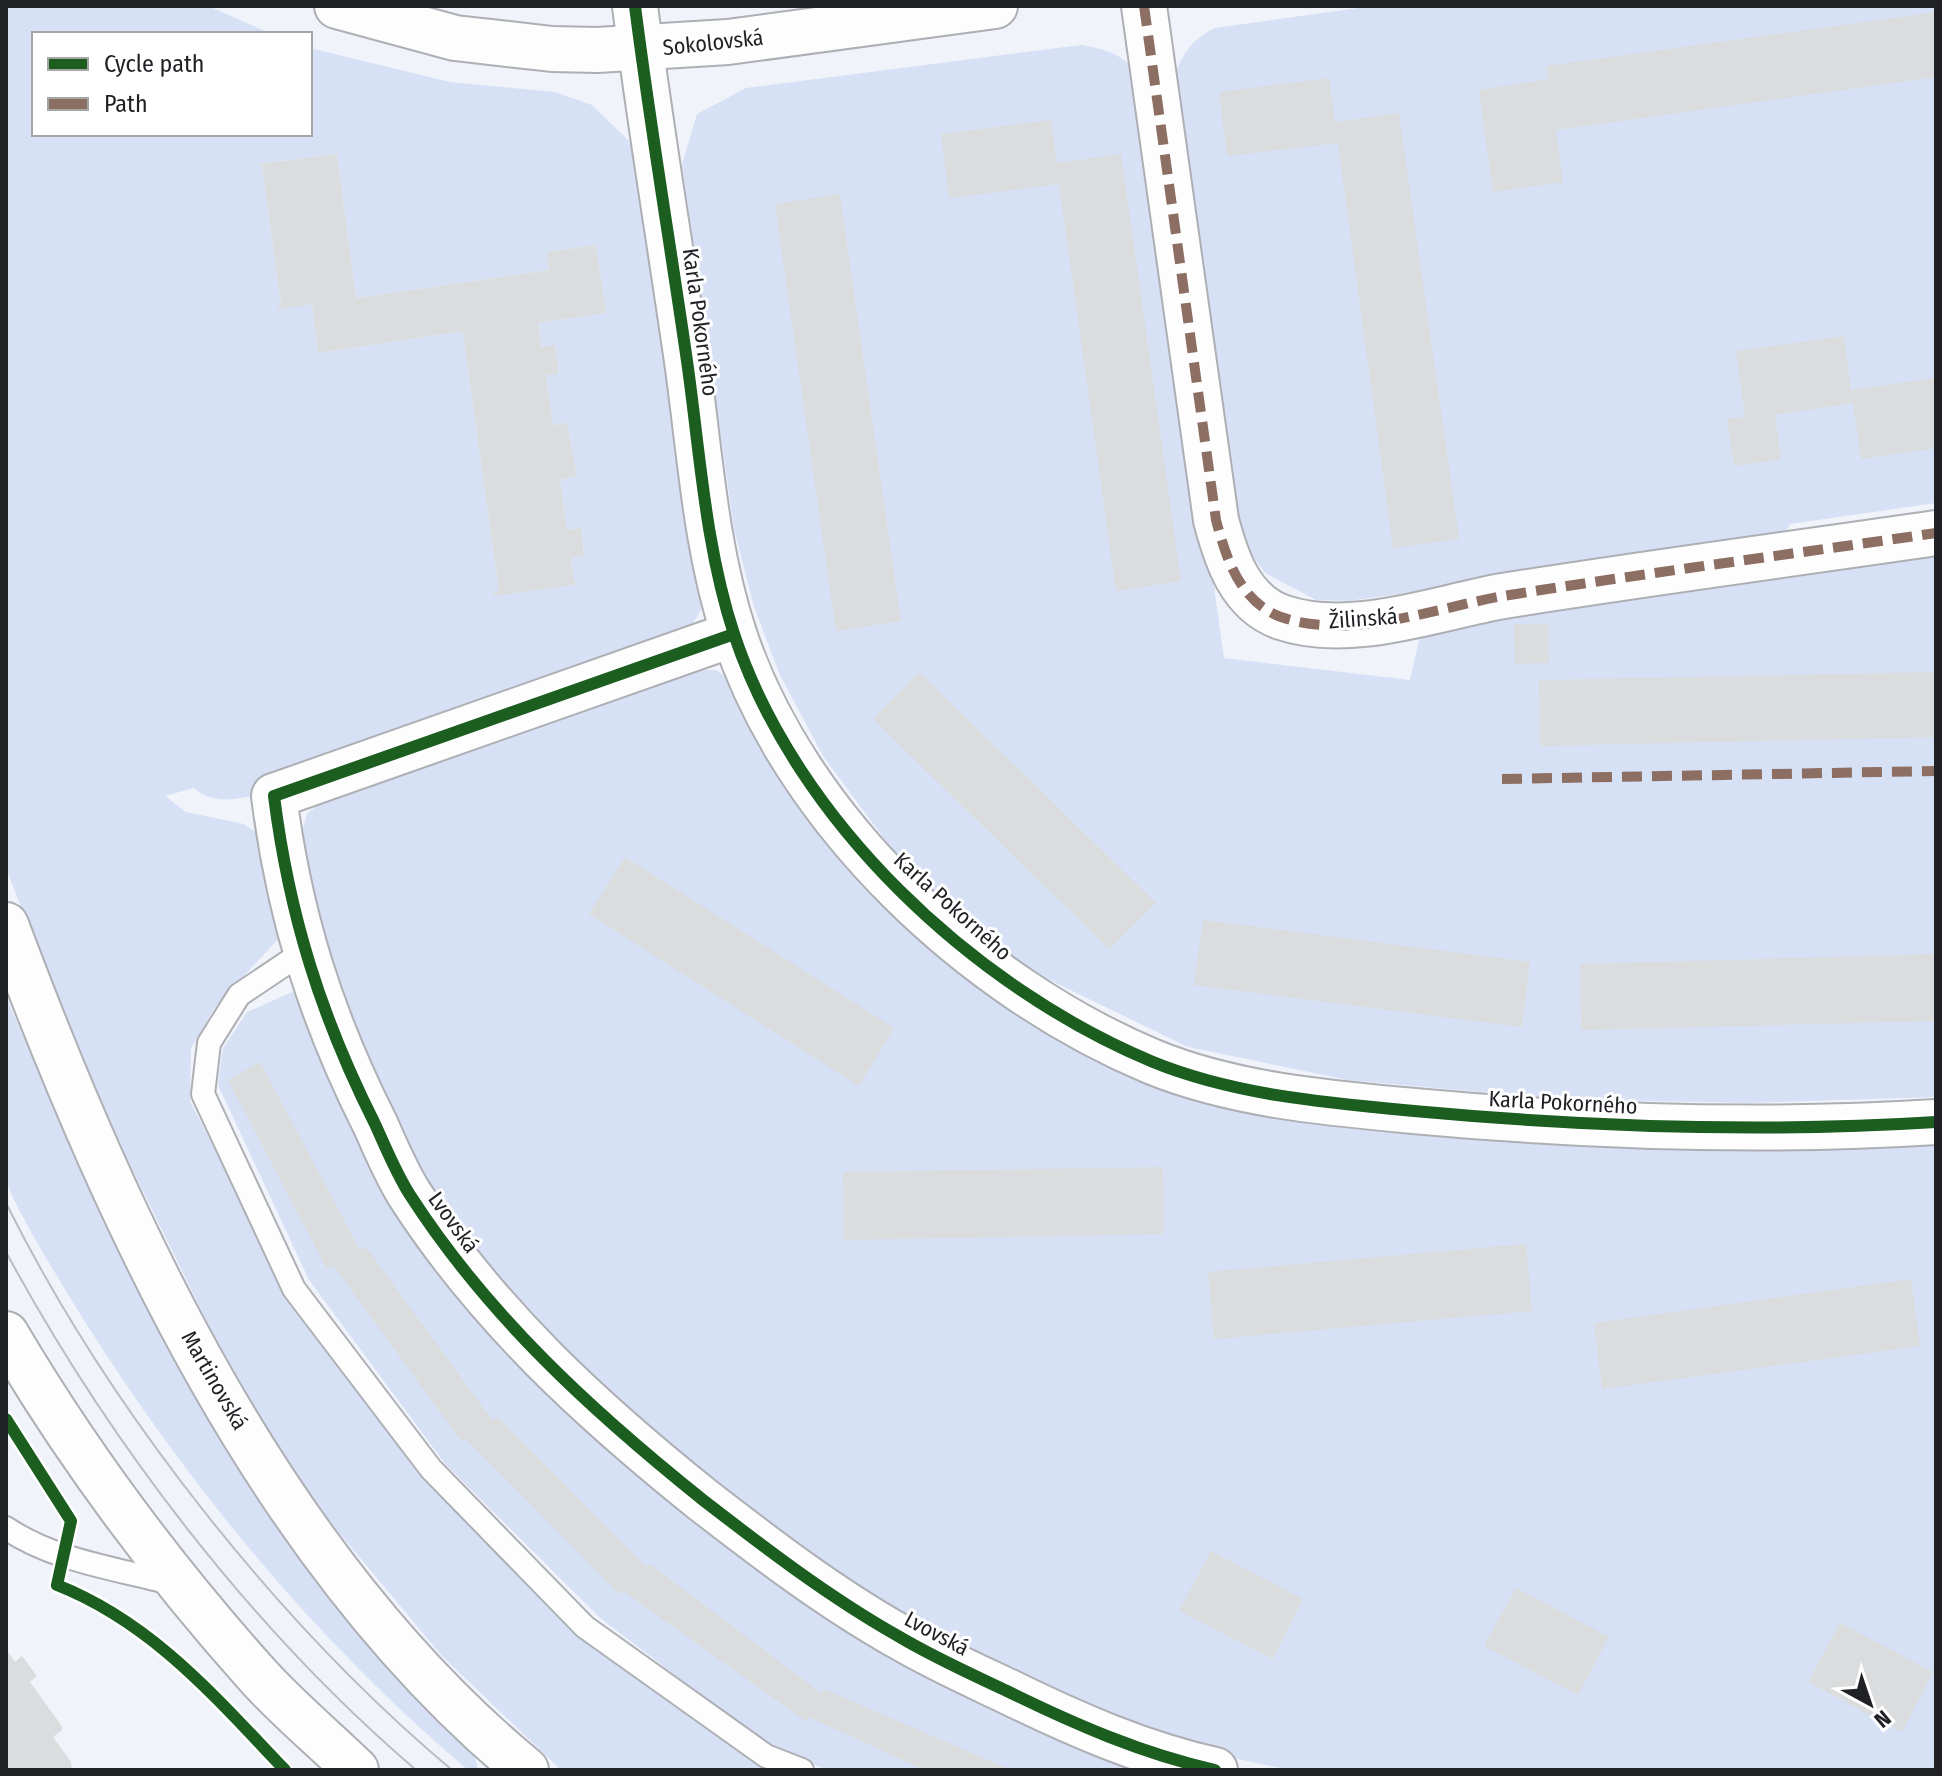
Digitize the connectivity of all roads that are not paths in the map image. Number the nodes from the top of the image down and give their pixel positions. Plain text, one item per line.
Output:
1 (337, 6) edge
2 (635, 6) edge
3 (995, 6) edge
4 (1144, 6) edge
5 (641, 49) junction
6 (1936, 533) edge
7 (734, 634) junction
8 (6, 925) edge
9 (303, 952) junction
10 (1936, 1122) edge
11 (6, 1334) edge
12 (6, 1528) edge
13 (183, 1586) junction
14 (523, 1769) edge
15 (356, 1770) edge
16 (802, 1770) edge
17 (1211, 1770) edge

1 - 5 street, Sokolovská
2 - 5 street, Karla Pokorného
3 - 5 street, Sokolovská
4 - 6 street, Žilinská
5 - 7 street, Karla Pokorného
7 - 9 street, Lvovská
7 - 10 street, Karla Pokorného
8 - 14 street, Martinovská
9 - 16 lane
9 - 17 street, Lvovská
11 - 13 street
12 - 13 lane
13 - 15 street

